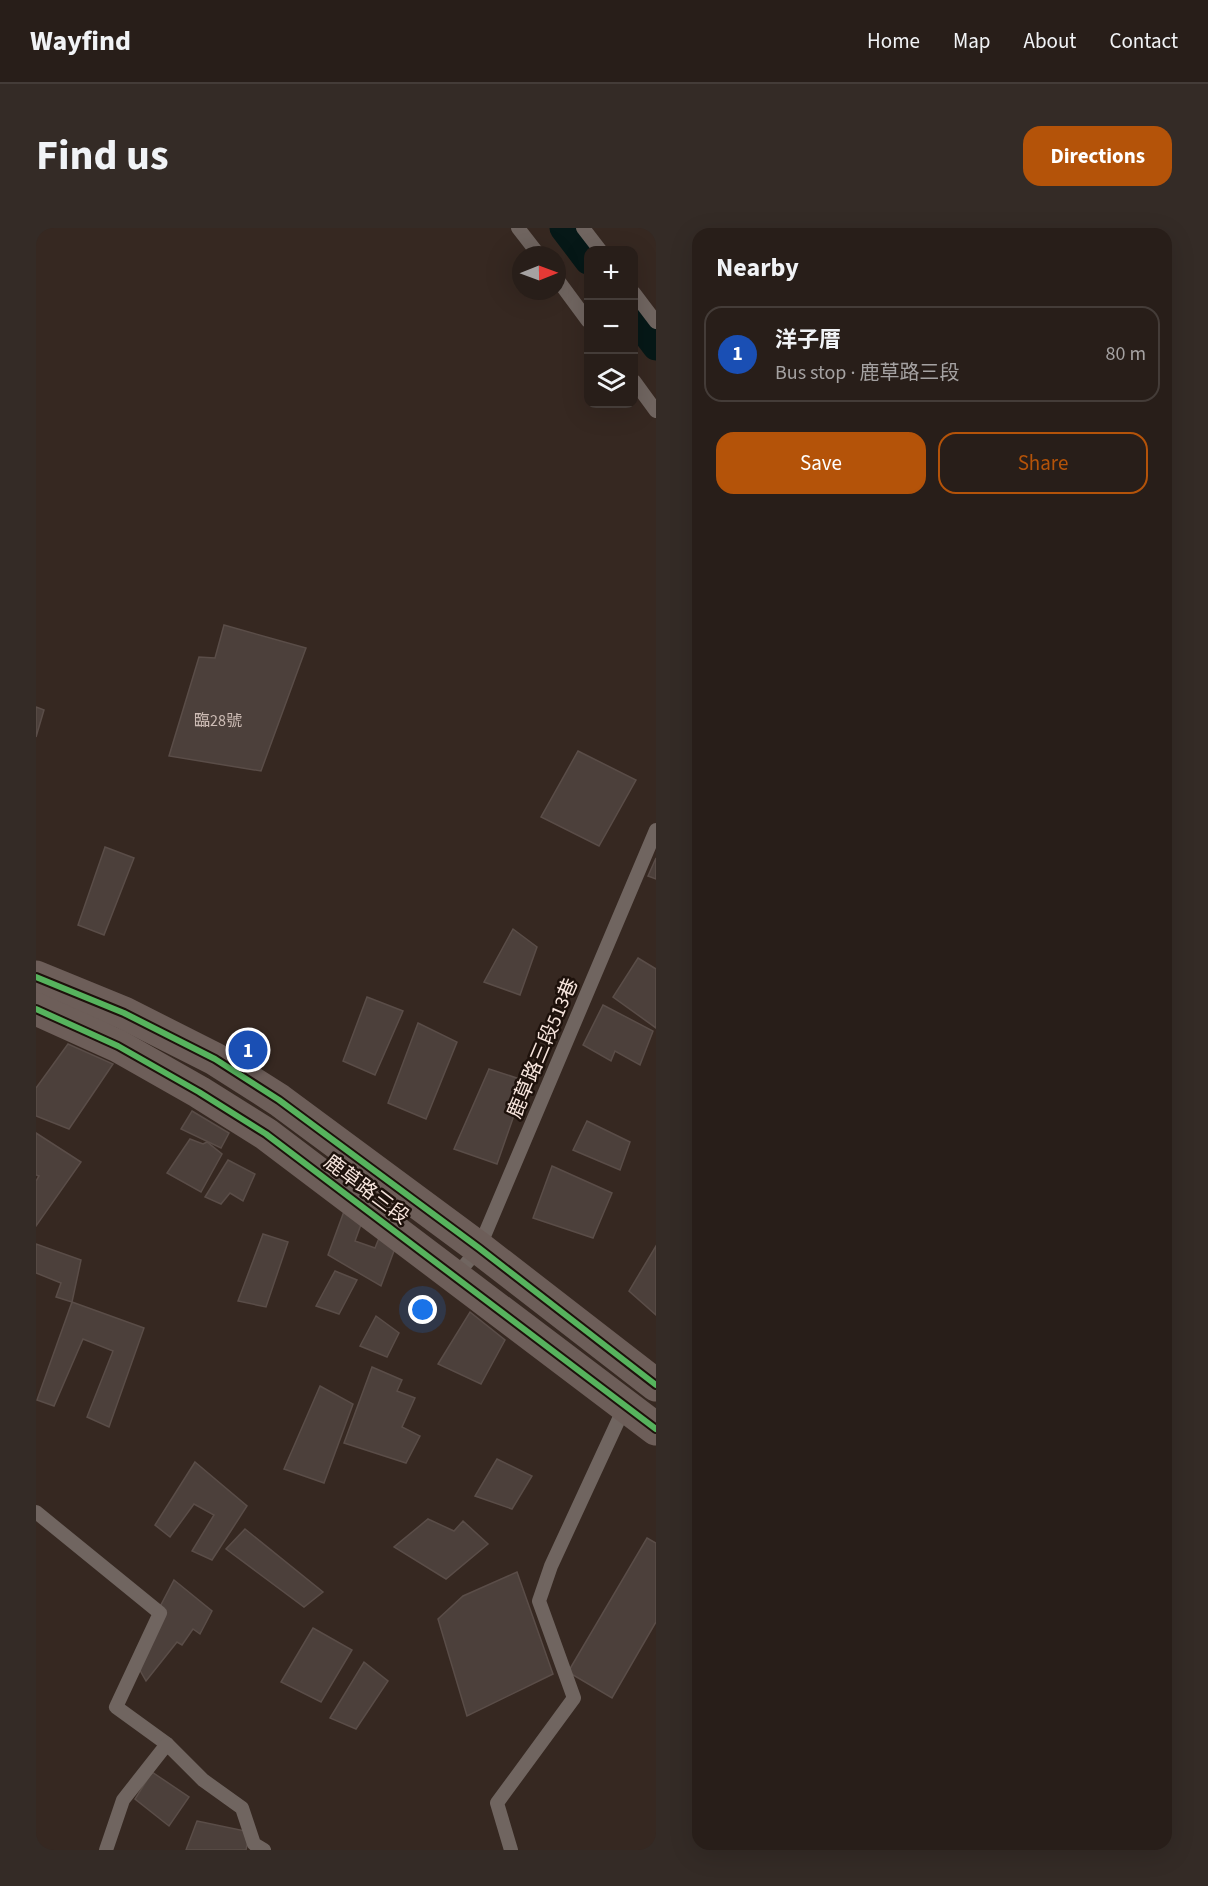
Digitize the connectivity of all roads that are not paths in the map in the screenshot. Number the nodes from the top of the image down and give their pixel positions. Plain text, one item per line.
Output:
1 (518, 228) edge
2 (582, 228) edge
3 (532, 246) edge
4 (597, 246) edge
5 (566, 291) edge
6 (638, 299) edge
7 (584, 316) edge
8 (656, 322) edge
9 (638, 388) edge
10 (656, 411) edge
11 (656, 830) edge
12 (36, 977) edge
13 (36, 1009) edge
14 (215, 1059) junction
15 (199, 1092) junction
16 (279, 1100) junction
17 (266, 1134) junction
18 (479, 1248) junction
19 (455, 1277) junction
20 (656, 1385) edge
21 (625, 1406) junction
22 (656, 1429) edge
23 (36, 1512) edge
24 (167, 1744) junction
25 (106, 1850) edge
26 (264, 1850) edge
27 (511, 1850) edge

1 - 3 lane
2 - 4 lane
5 - 7 lane
6 - 8 lane
9 - 10 lane
11 - 18 lane, 鹿草路三段513巷
12 - 14 main road, 鹿草路三段
13 - 15 main road, 鹿草路三段
14 - 15 main road
14 - 16 main road, 鹿草路三段
15 - 17 main road, 鹿草路三段
16 - 17 main road
16 - 18 main road, 鹿草路三段
17 - 19 main road, 鹿草路三段
18 - 19 lane, 鹿草路三段513巷
18 - 20 main road, 鹿草路三段
19 - 21 main road, 鹿草路三段
21 - 22 main road, 鹿草路三段
21 - 27 lane
23 - 24 lane
24 - 25 lane
24 - 26 lane

